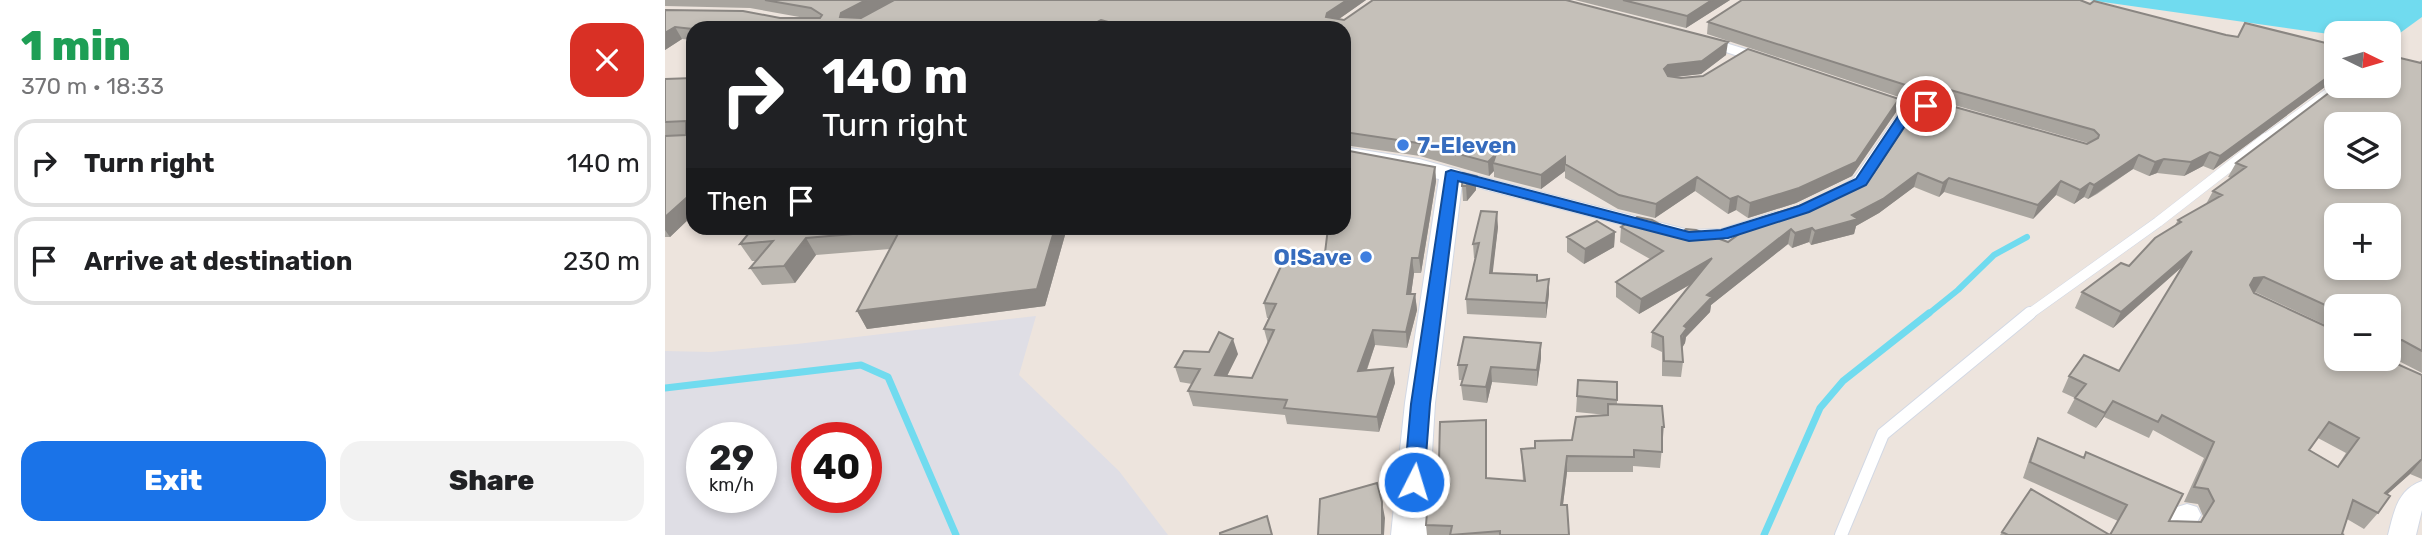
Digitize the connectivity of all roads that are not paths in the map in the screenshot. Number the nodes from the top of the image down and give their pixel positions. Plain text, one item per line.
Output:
1 (1708, 23) edge
2 (1746, 53) junction
3 (1785, 66) edge
4 (1726, 68) edge
5 (1860, 91) edge
6 (2324, 95) edge
7 (1351, 155) edge
8 (1451, 175) junction
9 (1827, 198) edge
10 (1792, 213) edge
11 (2422, 492) edge
12 (1409, 535) edge
13 (1841, 535) edge
14 (2402, 535) edge

1 - 2 street
2 - 3 street
2 - 4 street
5 - 9 street
6 - 13 lane
7 - 8 street
8 - 10 street
8 - 12 street
11 - 14 street

